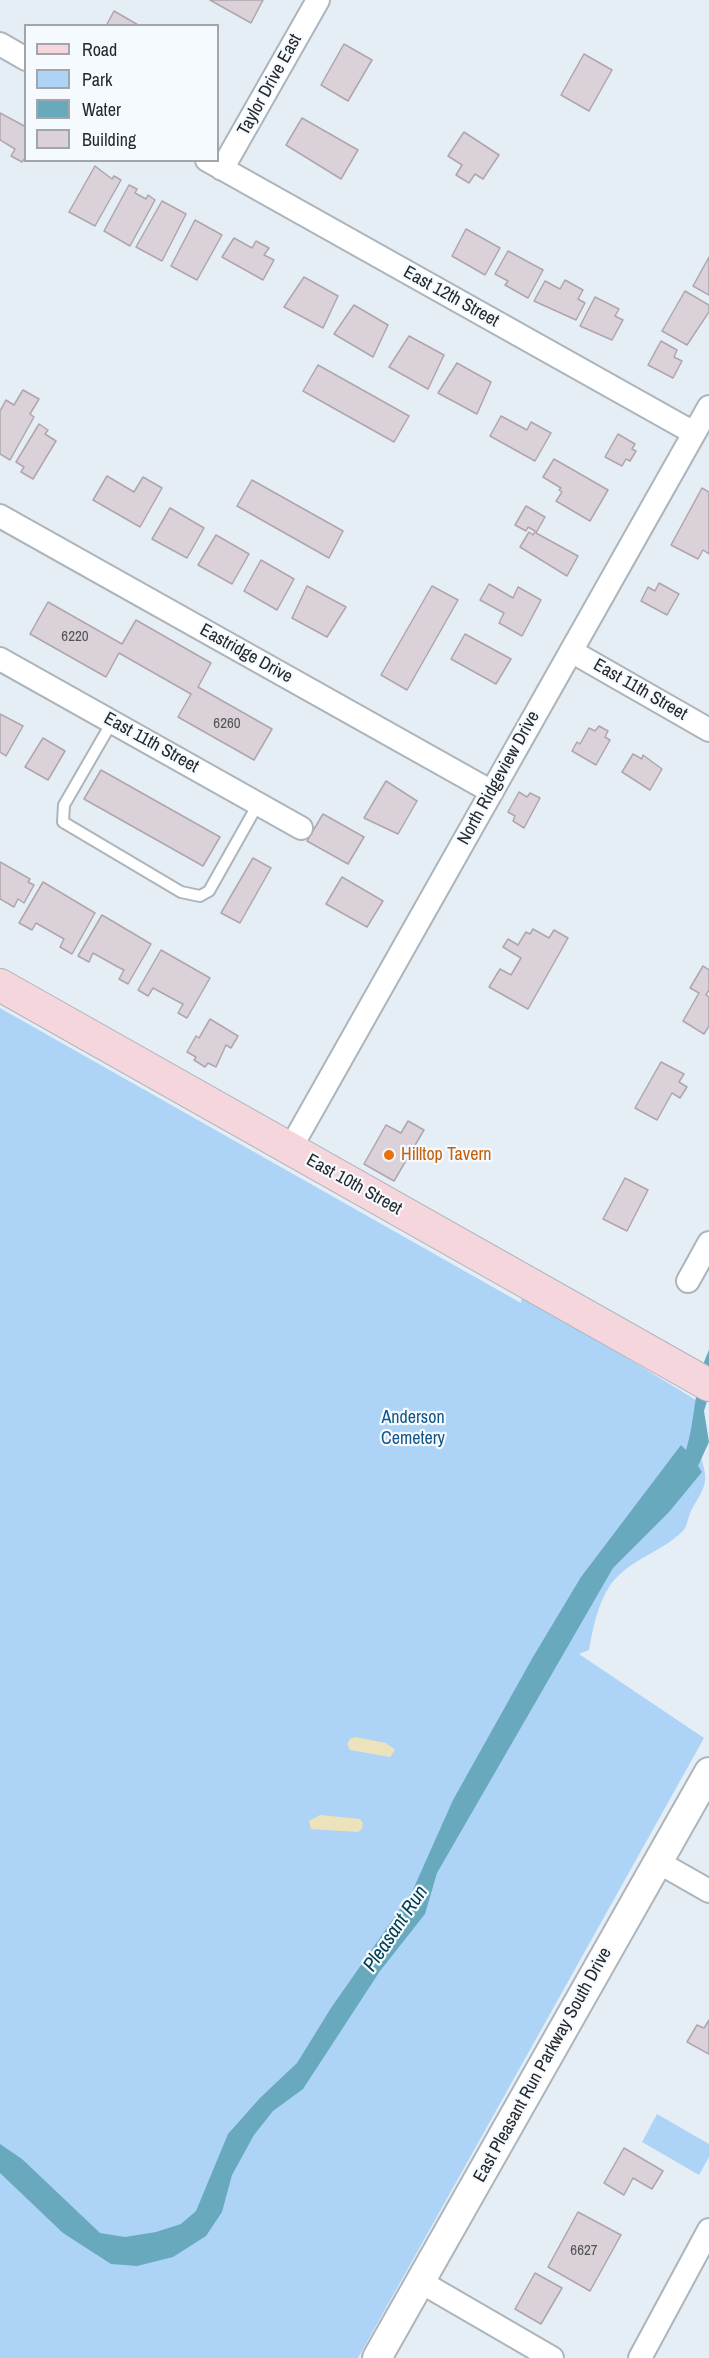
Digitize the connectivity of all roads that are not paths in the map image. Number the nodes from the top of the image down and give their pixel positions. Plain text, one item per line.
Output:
1 (318, 0) edge
2 (0, 44) edge
3 (24, 58) edge
4 (219, 159) edge
5 (215, 165) edge
6 (709, 407) edge
7 (694, 433) junction
8 (0, 516) edge
9 (571, 651) junction
10 (0, 659) edge
11 (112, 722) junction
12 (709, 730) edge
13 (492, 792) junction
14 (258, 804) junction
15 (301, 828) dead end
16 (0, 985) edge
17 (291, 1149) junction
18 (709, 1243) edge
19 (688, 1281) dead end
20 (709, 1385) edge
21 (709, 1772) edge
22 (658, 1862) junction
23 (709, 1891) edge
24 (709, 2230) edge
25 (420, 2282) junction
26 (377, 2358) edge
27 (552, 2358) edge
28 (640, 2358) edge

1 - 4 street, Taylor Drive East
2 - 3 street
5 - 7 street, East 12th Street
6 - 7 street, North Ridgeview Drive
7 - 9 street, North Ridgeview Drive
8 - 13 street, Eastridge Drive
9 - 12 street, East 11th Street
9 - 13 street, North Ridgeview Drive
10 - 11 street, East 11th Street
11 - 14 street, East 11th Street
11 - 14 lane
13 - 17 street, North Ridgeview Drive
14 - 15 street, East 11th Street
16 - 17 main road, East 10th Street
17 - 20 main road, East 10th Street
18 - 19 street
21 - 22 street, East Pleasant Run Parkway South Drive
22 - 23 street
22 - 25 street, East Pleasant Run Parkway South Drive
24 - 28 street
25 - 26 street, East Pleasant Run Parkway South Drive
25 - 27 street

